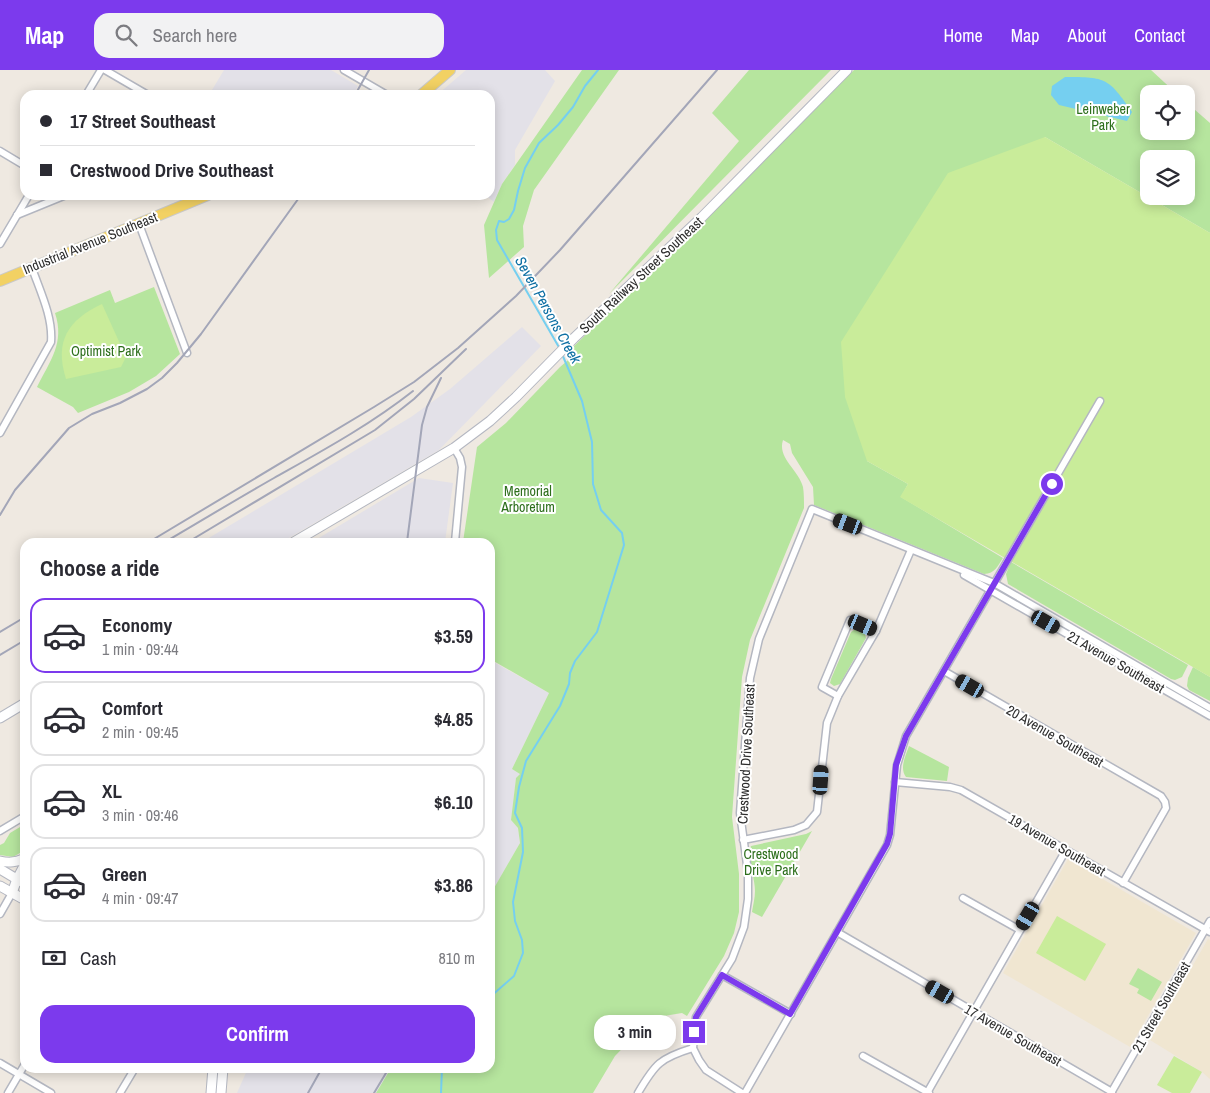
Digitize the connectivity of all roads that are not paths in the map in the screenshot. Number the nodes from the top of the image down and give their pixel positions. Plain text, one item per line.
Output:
1 (100, 70) edge
2 (105, 70) edge
3 (344, 70) edge
4 (450, 70) edge
5 (847, 70) edge
6 (89, 90) edge
7 (139, 90) edge
8 (378, 90) edge
9 (427, 90) edge
10 (0, 151) edge
11 (20, 163) edge
12 (25, 200) edge
13 (54, 200) edge
14 (196, 200) edge
15 (17, 215) junction
16 (139, 224) junction
17 (0, 244) edge
18 (32, 268) junction
19 (0, 281) edge
20 (187, 353) dead end
21 (1100, 402) dead end
22 (0, 433) edge
23 (454, 448) junction
24 (812, 509) joint
25 (301, 538) edge
26 (455, 538) edge
27 (911, 550) junction
28 (944, 563) junction
29 (994, 583) junction
30 (991, 590) junction
31 (876, 631) junction
32 (944, 671) junction
33 (838, 696) junction
34 (20, 706) edge
35 (1210, 708) edge
36 (1210, 716) edge
37 (0, 718) edge
38 (895, 782) junction
39 (20, 819) edge
40 (0, 831) edge
41 (743, 840) junction
42 (1066, 850) junction
43 (20, 860) edge
44 (0, 861) edge
45 (0, 869) edge
46 (20, 880) edge
47 (1123, 883) junction
48 (20, 885) edge
49 (0, 886) edge
50 (12, 893) junction
51 (20, 897) edge
52 (963, 898) dead end
53 (0, 914) edge
54 (1210, 921) edge
55 (1020, 930) junction
56 (1207, 931) edge
57 (838, 932) junction
58 (722, 975) junction
59 (974, 1012) junction
60 (790, 1014) junction
61 (693, 1048) junction
62 (863, 1056) dead end
63 (0, 1063) edge
64 (132, 1073) edge
65 (212, 1073) edge
66 (223, 1073) edge
67 (19, 1074) junction
68 (1111, 1092) edge
69 (8, 1093) edge
70 (51, 1093) edge
71 (120, 1093) edge
72 (211, 1093) edge
73 (221, 1093) edge
74 (638, 1093) edge
75 (743, 1093) edge
76 (928, 1093) edge

1 - 6 street
2 - 7 street
3 - 8 street
4 - 9 main road
5 - 23 street, South Railway Street Southeast
10 - 11 street
12 - 15 street
13 - 15 street
14 - 16 main road, Industrial Avenue Southeast
15 - 17 street
16 - 18 main road, Industrial Avenue Southeast
16 - 20 street
18 - 19 main road, Industrial Avenue Southeast
18 - 22 street
21 - 29 street
23 - 25 street, South Railway Street Southeast
23 - 26 street
24 - 27 street, 21 Avenue Southeast
24 - 41 street, Crestwood Drive Southeast
27 - 28 street, 21 Avenue Southeast
27 - 31 street
28 - 29 street, 21 Avenue Southeast
28 - 30 street, 21 Avenue Southeast
29 - 30 street
29 - 35 street, 21 Avenue Southeast
30 - 32 street
30 - 36 street, 21 Avenue Southeast
31 - 33 street
31 - 33 street
32 - 38 street
32 - 47 street, 20 Avenue Southeast
33 - 41 street
34 - 37 street
38 - 42 street, 19 Avenue Southeast
38 - 57 street
39 - 40 street
41 - 58 street, Crestwood Drive Southeast
42 - 47 street, 19 Avenue Southeast
42 - 55 street
43 - 44 street
45 - 46 street
47 - 56 street, 19 Avenue Southeast
48 - 50 street
49 - 50 street
50 - 51 street
50 - 53 street
52 - 55 street
54 - 56 street, 21 Street Southeast
55 - 59 street
56 - 68 street, 21 Street Southeast
57 - 59 street, 17 Avenue Southeast
57 - 60 street
58 - 60 street
58 - 61 street, Crestwood Drive Southeast
59 - 68 street, 17 Avenue Southeast
59 - 76 street
60 - 75 street
61 - 74 street
61 - 75 street
62 - 76 street
63 - 67 street
64 - 71 street
65 - 72 street
66 - 73 street
67 - 69 street
67 - 70 street

